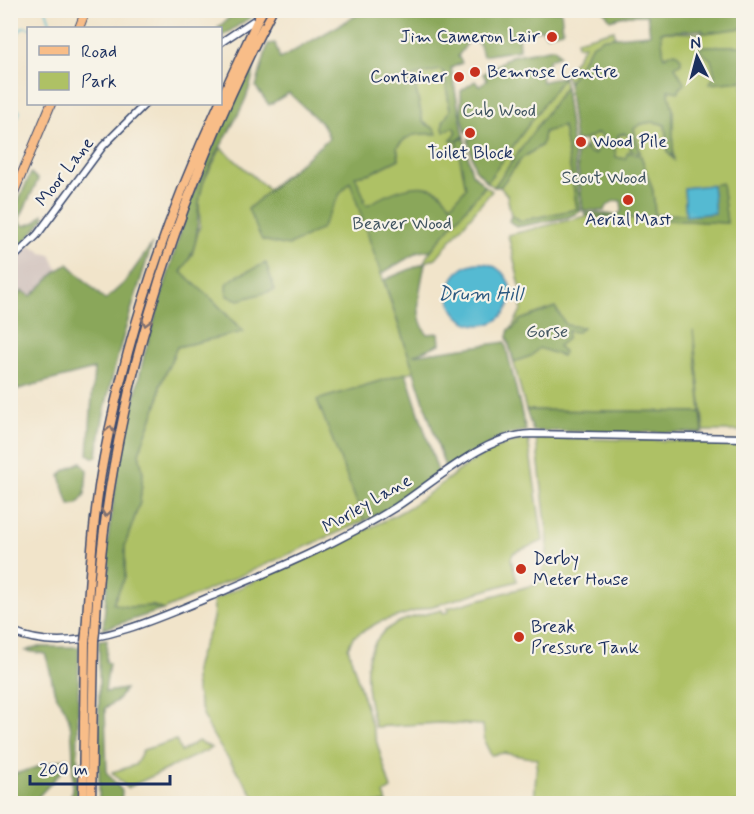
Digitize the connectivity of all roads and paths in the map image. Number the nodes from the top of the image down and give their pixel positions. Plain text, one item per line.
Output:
1 (86, 10) edge
2 (268, 12) edge
3 (79, 27) edge
4 (222, 42) edge
5 (222, 98) edge
6 (51, 105) edge
7 (144, 105) edge
8 (219, 105) edge
9 (10, 202) edge
10 (10, 261) edge
11 (744, 438) edge
12 (10, 631) edge
13 (90, 637) junction
14 (83, 804) edge
15 (91, 804) edge

1 - 3 main road
2 - 4 street
2 - 5 highway, bridge
2 -> 13 highway
6 - 9 main road
7 - 10 street, Moor Lane
13 -> 8 highway
11 - 12 street, Morley Lane
13 - 14 highway
13 - 15 highway

